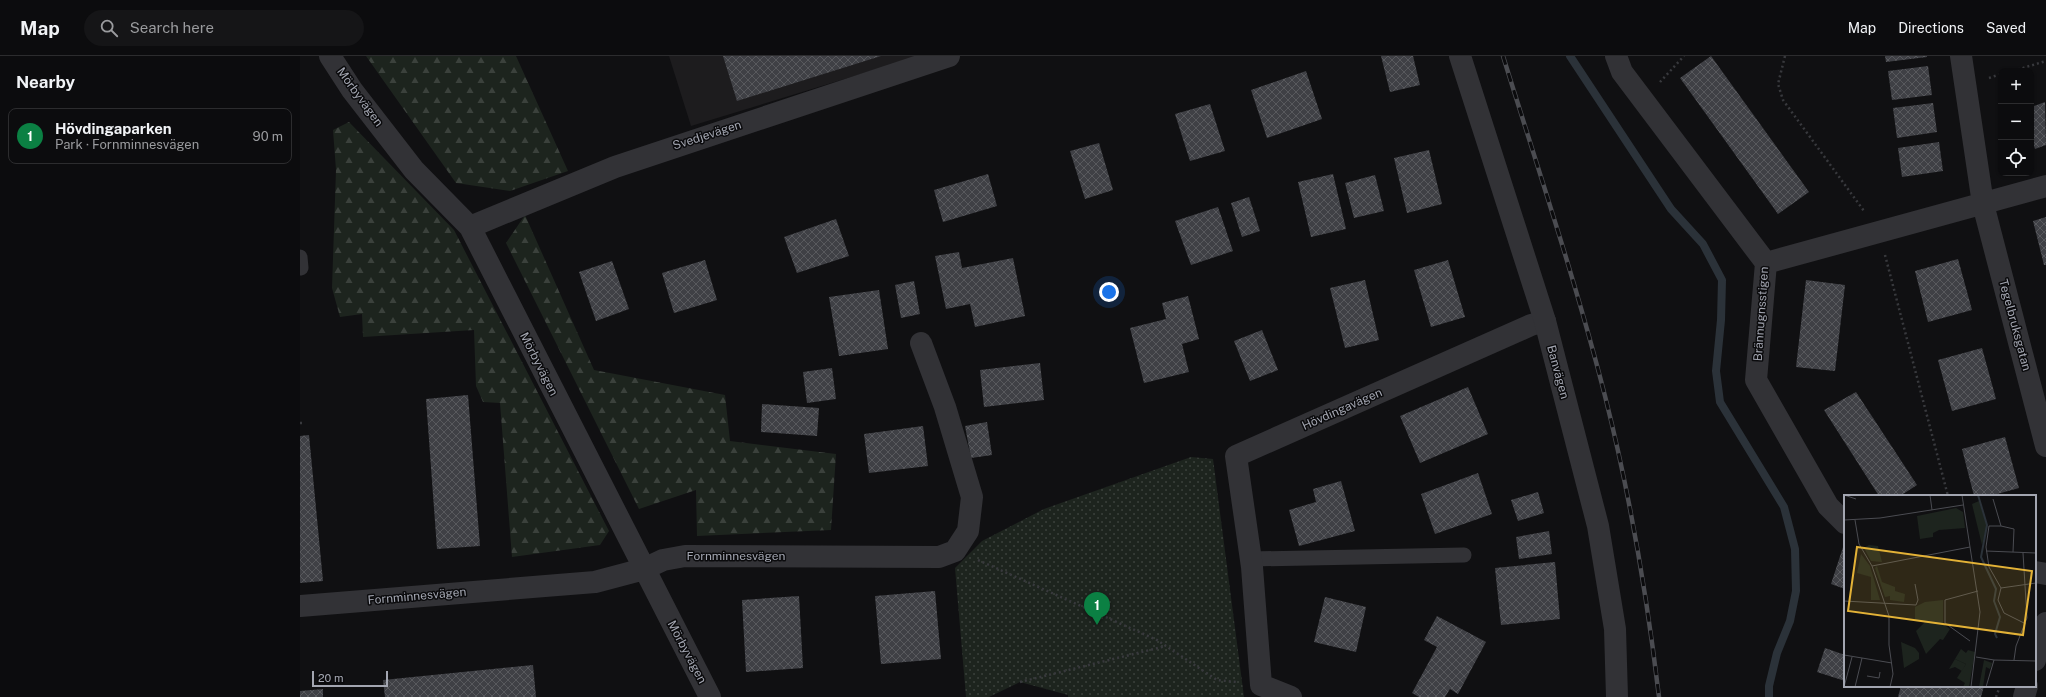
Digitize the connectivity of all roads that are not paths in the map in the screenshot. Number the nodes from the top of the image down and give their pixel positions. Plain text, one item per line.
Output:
1 (330, 56) edge
2 (949, 56) edge
3 (1460, 56) edge
4 (1616, 56) edge
5 (1962, 56) edge
6 (2046, 186) edge
7 (1983, 204) junction
8 (470, 227) junction
9 (1766, 263) junction
10 (1545, 321) junction
11 (920, 343) dead end
12 (2046, 446) edge
13 (1844, 522) edge
14 (1464, 555) dead end
15 (1251, 559) junction
16 (644, 569) junction
17 (2036, 572) edge
18 (2046, 574) edge
19 (300, 606) edge
20 (2046, 623) edge
21 (2036, 657) edge
22 (2027, 687) edge
23 (710, 697) edge
24 (1291, 697) edge
25 (1616, 697) edge
26 (2024, 697) edge

1 - 8 street, Mörbyvägen
2 - 8 street, Svedjevägen
3 - 10 street, Banvägen
4 - 9 street, Brännugnsstigen
5 - 7 street, Tegelbruksgatan
6 - 7 street
7 - 9 street
7 - 12 street, Tegelbruksgatan
8 - 16 street, Mörbyvägen
9 - 13 street, Brännugnsstigen
10 - 15 street, Hövdingavägen
10 - 25 street, Banvägen
11 - 16 street, Fornminnesvägen
14 - 15 lane
15 - 24 street, Hövdingavägen
16 - 19 street, Fornminnesvägen
16 - 23 street, Mörbyvägen
17 - 18 street
20 - 21 street
22 - 26 street

